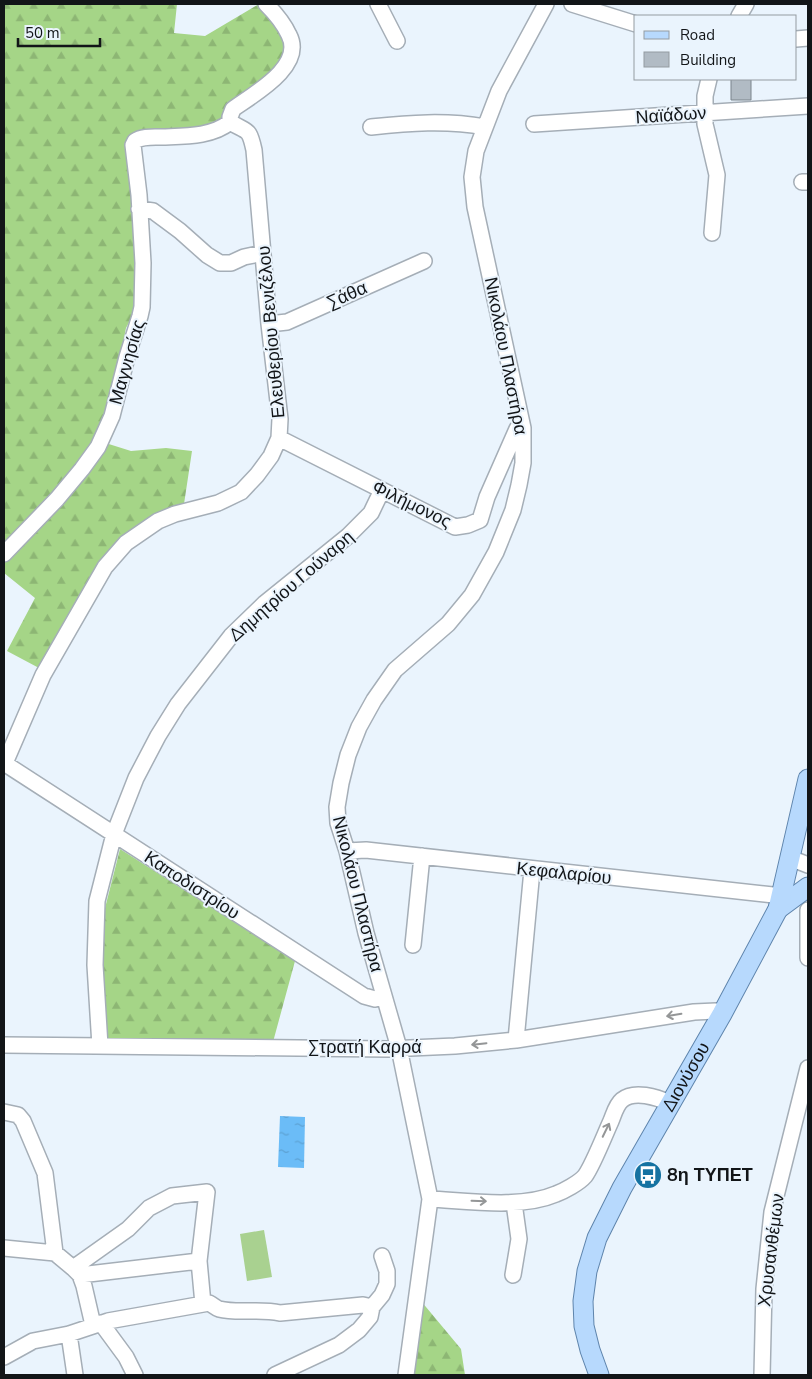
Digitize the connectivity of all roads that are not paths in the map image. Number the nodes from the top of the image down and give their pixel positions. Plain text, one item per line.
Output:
1 (266, 4) edge
2 (378, 4) edge
3 (546, 4) edge
4 (572, 4) edge
5 (746, 4) edge
6 (740, 15) edge
7 (634, 23) edge
8 (397, 41) dead end
9 (709, 80) edge
10 (808, 106) edge
11 (705, 113) junction
12 (230, 122) junction
13 (534, 124) dead end
14 (371, 127) dead end
15 (485, 127) junction
16 (139, 209) junction
17 (712, 234) dead end
18 (263, 253) junction
19 (424, 261) dead end
20 (269, 324) junction
21 (523, 428) junction
22 (279, 438) junction
23 (382, 490) junction
24 (4, 554) edge
25 (4, 763) edge
26 (808, 783) edge
27 (114, 834) junction
28 (347, 852) junction
29 (422, 856) junction
30 (790, 858) junction
31 (808, 865) edge
32 (532, 870) junction
33 (808, 887) edge
34 (780, 903) junction
35 (808, 910) edge
36 (414, 945) dead end
37 (808, 958) edge
38 (384, 997) junction
39 (722, 1014) junction
40 (516, 1040) junction
41 (4, 1045) edge
42 (100, 1046) junction
43 (399, 1048) junction
44 (808, 1068) edge
45 (669, 1103) junction
46 (4, 1112) edge
47 (430, 1199) junction
48 (514, 1203) junction
49 (4, 1248) edge
50 (55, 1253) junction
51 (382, 1256) dead end
52 (199, 1262) junction
53 (77, 1271) junction
54 (513, 1275) dead end
55 (203, 1304) junction
56 (372, 1307) junction
57 (97, 1324) junction
58 (69, 1334) junction
59 (4, 1357) edge
60 (75, 1375) edge
61 (135, 1375) edge
62 (275, 1375) edge
63 (406, 1375) edge
64 (599, 1375) edge
65 (762, 1375) edge

1 - 12 street
2 - 8 street
3 - 15 street, Νικολάου Πλαστήρα
4 - 7 street
5 - 6 street
9 - 11 street
10 - 11 street, Ναϊάδων
11 - 13 street, Ναϊάδων
11 - 17 street
12 - 16 street, Μαγνησίας
12 - 18 street, Ελευθερίου Βενιζέλου
14 - 15 street
15 - 21 street, Νικολάου Πλαστήρα
16 - 18 street
16 - 24 street, Μαγνησίας
18 - 20 street, Ελευθερίου Βενιζέλου
19 - 20 street, Σάθα
20 - 22 street, Ελευθερίου Βενιζέλου
21 - 23 street, Φιλήμονος
21 - 28 street, Νικολάου Πλαστήρα
22 - 23 street, Φιλήμονος
22 - 25 street, Ελευθερίου Βενιζέλου
23 - 27 street, Δημητρίου Γούναρη
25 - 27 street, Καποδιστρίου
26 - 30 main road, Διονύσου
27 - 38 street, Καποδιστρίου
27 - 42 street, Δημητρίου Γούναρη
28 - 29 street, Κεφαλαρίου
28 - 38 street, Νικολάου Πλαστήρα
29 - 32 street, Κεφαλαρίου
29 - 36 street
30 - 31 street
30 - 34 main road, Διονύσου
32 - 34 street, Κεφαλαρίου
32 - 40 street
33 - 34 main road
34 - 39 main road, Διονύσου
35 - 37 street
38 - 43 street, Νικολάου Πλαστήρα
39 -> 40 street, Στρατή Καρρά
39 - 45 main road, Διονύσου
40 -> 43 street, Στρατή Καρρά
41 - 42 street, Στρατή Καρρά
42 - 43 street, Στρατή Καρρά
43 - 47 street, Νικολάου Πλαστήρα
44 - 65 street, Χρυσανθέμων
48 -> 45 street
45 - 64 main road, Διονύσου
46 - 50 street
47 -> 48 street
47 - 63 street, Νικολάου Πλαστήρα
48 - 54 street
49 - 50 street
50 - 53 street
51 - 56 street
52 - 53 street
52 - 53 street
52 - 55 street
53 - 57 street
55 - 56 street
55 - 57 street
56 - 62 street
57 - 58 street
57 - 61 street
58 - 59 street
58 - 60 street

